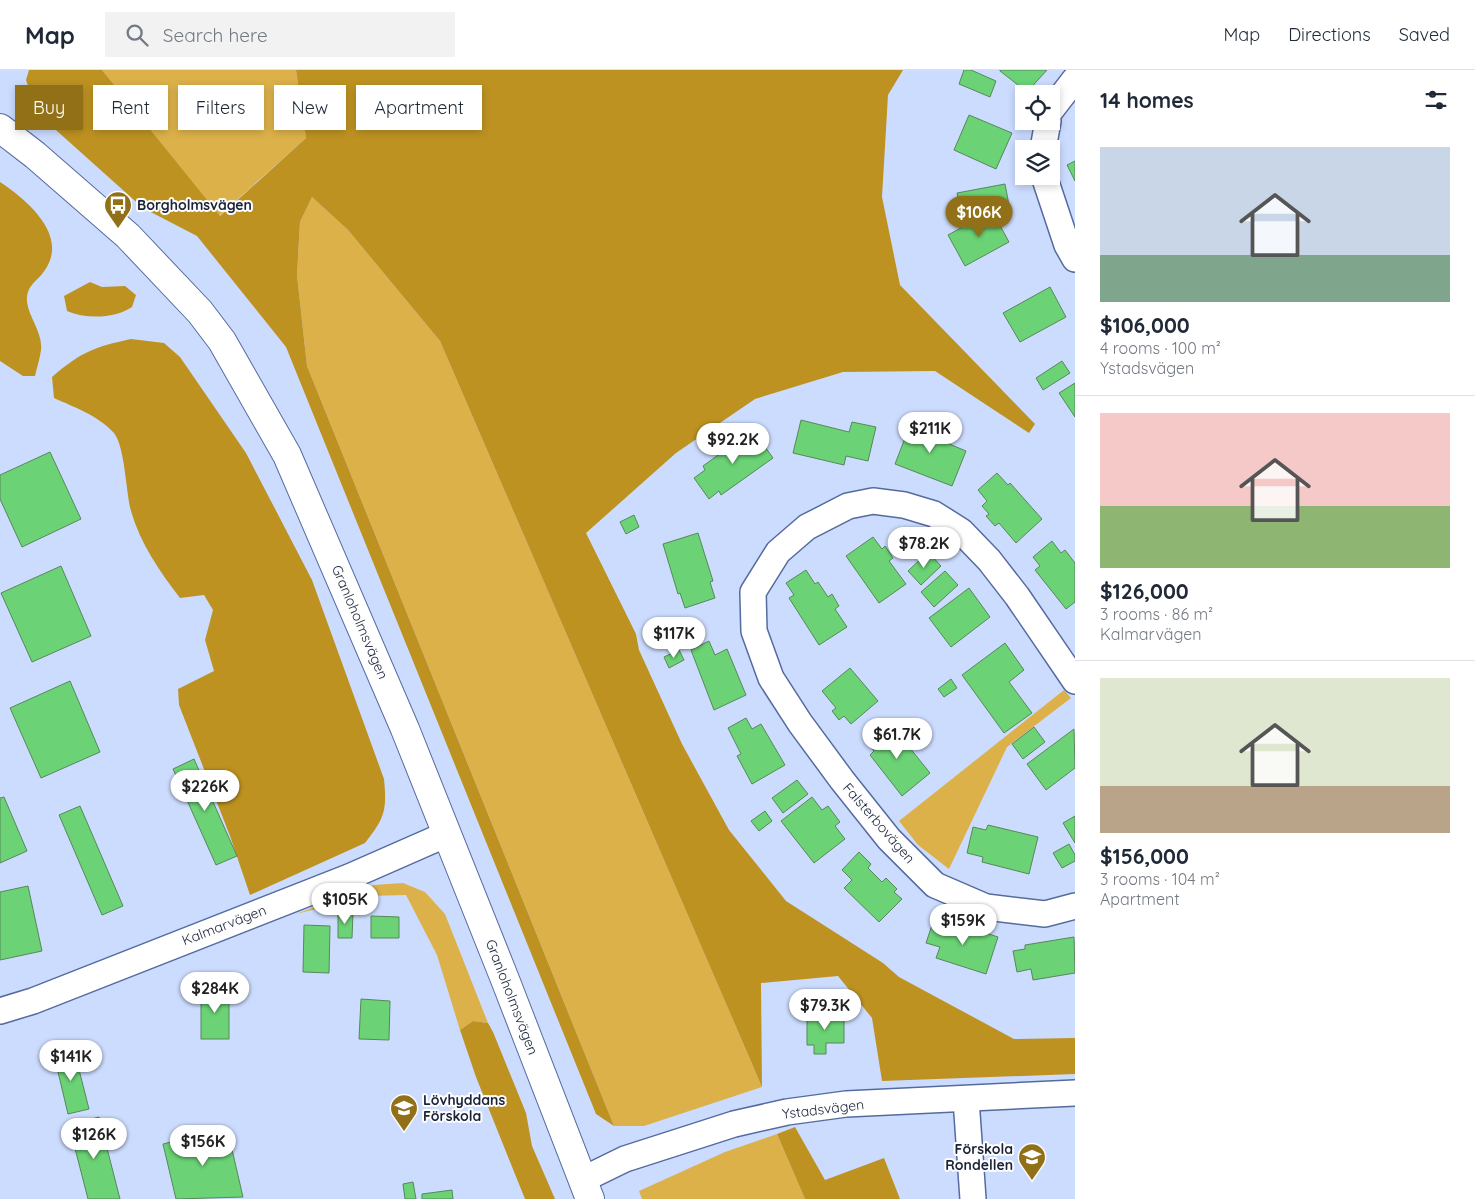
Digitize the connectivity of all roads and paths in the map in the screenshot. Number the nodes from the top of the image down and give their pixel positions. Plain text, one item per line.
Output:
1 (1075, 79) edge
2 (1060, 98) edge
3 (0, 128) edge
4 (1047, 185) edge
5 (1075, 259) edge
6 (1075, 681) edge
7 (447, 834) junction
8 (1075, 906) edge
9 (0, 1011) edge
10 (1075, 1093) edge
11 (966, 1099) junction
12 (586, 1189) edge
13 (974, 1199) edge

1 - 2 street
3 - 7 street, Granloholmsvägen
4 - 5 street
6 - 8 street, Falsterbovägen
7 - 9 street, Kalmarvägen
7 - 12 street, Granloholmsvägen
10 - 11 street, Ystadsvägen
11 - 12 street, Ystadsvägen
11 - 13 street

